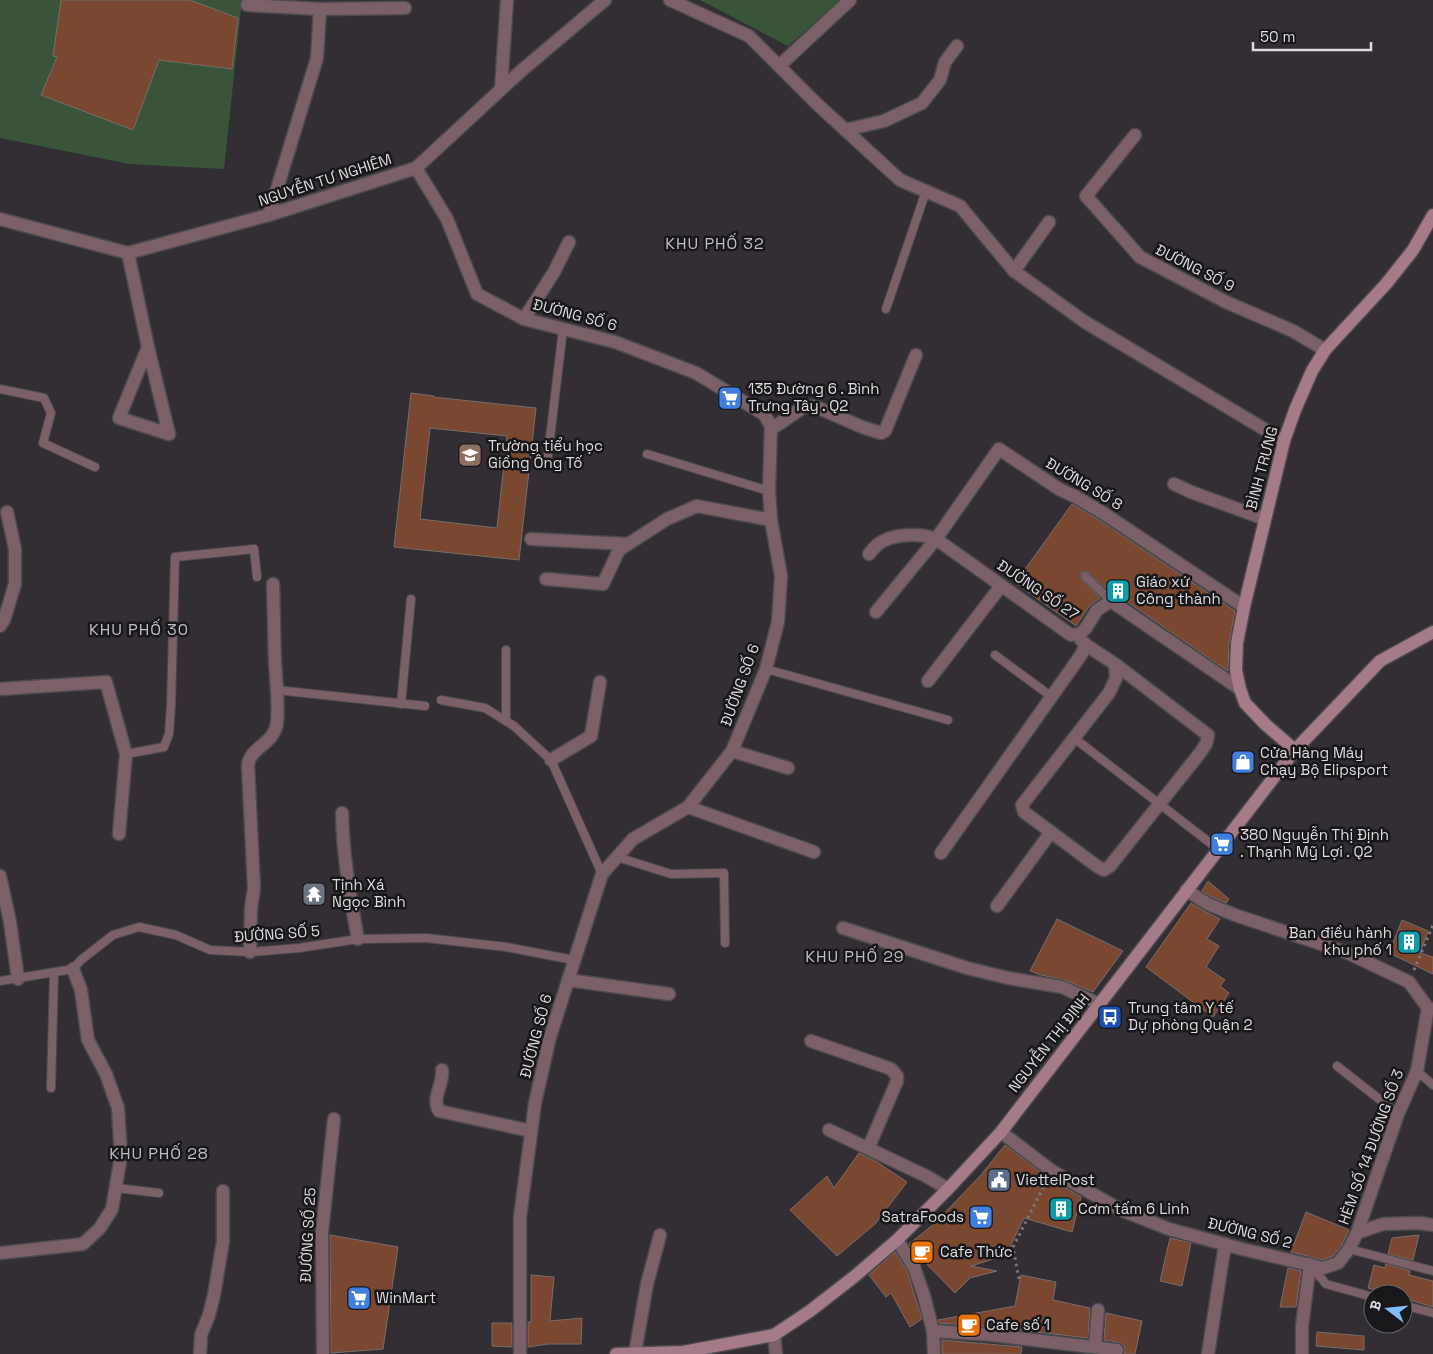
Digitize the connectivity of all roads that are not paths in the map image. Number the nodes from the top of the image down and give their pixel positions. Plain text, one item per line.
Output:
1 (507, 0) edge
2 (605, 0) edge
3 (670, 0) edge
4 (850, 0) edge
5 (247, 4) dead end
6 (405, 8) dead end
7 (320, 9) junction
8 (957, 46) dead end
9 (778, 66) junction
10 (501, 89) junction
11 (845, 130) junction
12 (1135, 135) dead end
13 (416, 168) junction
14 (926, 191) junction
15 (269, 215) junction
16 (1433, 215) edge
17 (0, 219) edge
18 (1049, 222) dead end
19 (569, 242) dead end
20 (128, 253) junction
21 (1014, 271) junction
22 (886, 309) dead end
23 (524, 319) junction
24 (562, 329) junction
25 (148, 347) junction
26 (1325, 350) junction
27 (916, 355) dead end
28 (0, 389) edge
29 (771, 426) junction
30 (1284, 441) junction
31 (647, 454) dead end
32 (547, 464) dead end
33 (95, 467) dead end
34 (1174, 484) dead end
35 (769, 491) junction
36 (7, 512) dead end
37 (1265, 519) junction
38 (770, 520) junction
39 (531, 538) dead end
40 (936, 539) junction
41 (627, 544) junction
42 (869, 554) dead end
43 (1085, 576) dead end
44 (257, 577) dead end
45 (546, 579) dead end
46 (273, 584) dead end
47 (1002, 586) junction
48 (411, 599) dead end
49 (1111, 601) junction
50 (1244, 608) junction
51 (876, 612) dead end
52 (0, 626) edge
53 (1433, 632) edge
54 (1076, 634) junction
55 (1086, 645) junction
56 (506, 650) dead end
57 (995, 654) dead end
58 (1115, 664) junction
59 (766, 669) junction
60 (928, 681) dead end
61 (600, 682) dead end
62 (0, 689) edge
63 (1240, 689) junction
64 (277, 690) junction
65 (1052, 697) junction
66 (441, 700) dead end
67 (401, 704) junction
68 (425, 706) dead end
69 (948, 720) dead end
70 (506, 721) junction
71 (1074, 738) junction
72 (1294, 750) junction
73 (732, 751) junction
74 (126, 754) junction
75 (551, 760) junction
76 (788, 768) dead end
77 (1159, 803) junction
78 (688, 807) junction
79 (342, 813) dead end
80 (1052, 832) junction
81 (119, 834) dead end
82 (1218, 849) junction
83 (814, 852) dead end
84 (941, 853) dead end
85 (617, 857) junction
86 (602, 874) junction
87 (0, 876) edge
88 (1186, 890) junction
89 (997, 906) dead end
90 (843, 928) dead end
91 (358, 939) junction
92 (725, 943) dead end
93 (250, 952) junction
94 (574, 960) junction
95 (73, 969) junction
96 (54, 972) junction
97 (18, 979) junction
98 (568, 980) junction
99 (0, 982) edge
100 (669, 994) dead end
101 (1099, 1004) junction
102 (1430, 1009) edge
103 (812, 1041) dead end
104 (1337, 1066) dead end
105 (442, 1070) dead end
106 (1417, 1071) junction
107 (1433, 1084) edge
108 (51, 1088) dead end
109 (1398, 1114) junction
110 (334, 1119) dead end
111 (829, 1130) dead end
112 (531, 1132) junction
113 (1000, 1132) junction
114 (868, 1149) junction
115 (116, 1188) junction
116 (948, 1189) junction
117 (223, 1191) dead end
118 (159, 1193) dead end
119 (1433, 1225) edge
120 (1357, 1233) junction
121 (660, 1235) dead end
122 (896, 1240) junction
123 (1225, 1244) junction
124 (1350, 1249) junction
125 (0, 1253) edge
126 (1310, 1264) junction
127 (1433, 1271) edge
128 (1363, 1294) edge
129 (1413, 1308) edge
130 (1098, 1310) dead end
131 (1433, 1313) edge
132 (933, 1331) junction
133 (774, 1334) junction
134 (1095, 1347) junction
135 (1117, 1350) dead end
136 (635, 1353) edge
137 (683, 1353) edge
138 (200, 1354) edge
139 (322, 1354) edge
140 (520, 1354) edge
141 (616, 1354) edge
142 (776, 1354) edge
143 (934, 1354) edge
144 (1208, 1354) edge
145 (1302, 1354) edge

1 - 10 street
2 - 10 street, NGUYỄN TƯ NGHIÊM
3 - 9 street
4 - 9 street
5 - 7 street
6 - 7 street
7 - 15 street
8 - 11 street
9 - 11 street
10 - 13 street, NGUYỄN TƯ NGHIÊM
11 - 14 street
12 - 26 street, ĐƯỜNG SỐ 9
13 - 15 street, NGUYỄN TƯ NGHIÊM
13 - 23 street, ĐƯỜNG SỐ 6
14 - 21 street
14 - 22 lane
15 - 20 street, NGUYỄN TƯ NGHIÊM
16 - 26 main road, BÌNH TRƯNG
17 - 20 street, NGUYỄN TƯ NGHIÊM
18 - 21 street
19 - 23 street
20 - 25 street
21 - 30 street
23 - 24 street, ĐƯỜNG SỐ 6
24 - 29 street, ĐƯỜNG SỐ 6
24 - 32 lane
25 - 25 street
26 - 30 main road, BÌNH TRƯNG
27 - 29 street
28 - 33 lane
29 - 35 street, ĐƯỜNG SỐ 6
30 - 37 main road, BÌNH TRƯNG
31 - 35 lane
34 - 37 street
35 - 38 street, ĐƯỜNG SỐ 6
36 - 52 street
37 - 50 main road, BÌNH TRƯNG
38 - 41 street
38 - 59 street, ĐƯỜNG SỐ 6
39 - 41 street
40 - 42 street
40 - 47 street, ĐƯỜNG SỐ 27
40 - 50 street, ĐƯỜNG SỐ 8
40 - 51 street
41 - 45 street
43 - 49 lane
44 - 74 lane
46 - 64 street
47 - 54 street, ĐƯỜNG SỐ 27
47 - 60 street
48 - 67 lane
49 - 54 street, ĐƯỜNG SỐ 27
49 - 63 street
50 - 63 main road, BÌNH TRƯNG
53 - 72 main road, NGUYỄN THỊ ĐỊNH
54 - 55 street
55 - 58 street
55 - 65 street
56 - 70 lane
57 - 65 lane
58 - 71 street
58 - 77 street
59 - 69 lane
59 - 73 street, ĐƯỜNG SỐ 6
61 - 75 street
62 - 74 street
63 - 72 main road, BÌNH TRƯNG
64 - 67 lane
64 - 93 street
65 - 84 street
66 - 70 lane
67 - 68 lane
70 - 75 lane
71 - 77 lane
71 - 80 street
72 - 82 main road, NGUYỄN THỊ ĐỊNH
73 - 76 street
73 - 78 street, ĐƯỜNG SỐ 6
74 - 81 street
75 - 86 lane
77 - 80 street
77 - 82 lane
78 - 83 street
78 - 85 street, ĐƯỜNG SỐ 6
79 - 91 street
80 - 89 street
82 - 88 main road, NGUYỄN THỊ ĐỊNH
85 - 86 street, ĐƯỜNG SỐ 6
85 - 92 lane
86 - 94 street, ĐƯỜNG SỐ 6
87 - 97 street
88 - 101 main road, NGUYỄN THỊ ĐỊNH
88 - 102 street
90 - 101 street
91 - 93 lane, ĐƯỜNG SỐ 5
91 - 94 lane, ĐƯỜNG SỐ 5
93 - 95 lane, ĐƯỜNG SỐ 5
94 - 98 street, ĐƯỜNG SỐ 6
95 - 96 lane
95 - 115 street
96 - 97 lane
96 - 108 lane
97 - 99 lane
98 - 100 street
98 - 112 street, ĐƯỜNG SỐ 6
101 - 113 main road, NGUYỄN THỊ ĐỊNH
102 - 106 street, HÈM SỐ 14 ĐƯỜNG SỐ 3
103 - 114 street
104 - 109 lane
105 - 112 street
106 - 107 lane
106 - 109 street, HÈM SỐ 14 ĐƯỜNG SỐ 3
109 - 120 street, HÈM SỐ 14 ĐƯỜNG SỐ 3
110 - 139 street, ĐƯỜNG SỐ 25
111 - 114 street
112 - 140 street, ĐƯỜNG SỐ 6
113 - 116 main road, NGUYỄN THỊ ĐỊNH
113 - 123 street, ĐƯỜNG SỐ 2
114 - 116 street
115 - 118 lane
115 - 125 street
116 - 122 main road, NGUYỄN THỊ ĐỊNH
117 - 138 street
119 - 120 street
120 - 124 street, HÈM SỐ 14 ĐƯỜNG SỐ 3
121 - 136 street
122 - 132 street
122 - 133 main road, NGUYỄN THỊ ĐỊNH
123 - 126 street, ĐƯỜNG SỐ 2
123 - 144 street
124 - 126 street, HÈM SỐ 14 ĐƯỜNG SỐ 3
124 - 127 lane
126 - 128 lane
126 - 145 street
129 - 131 lane
130 - 134 street
132 - 134 street
132 - 143 street
133 - 137 main road, NGUYỄN THỊ ĐỊNH
133 - 142 street
134 - 135 street
136 - 137 main road, NGUYỄN THỊ ĐỊNH
136 - 141 main road, NGUYỄN THỊ ĐỊNH

